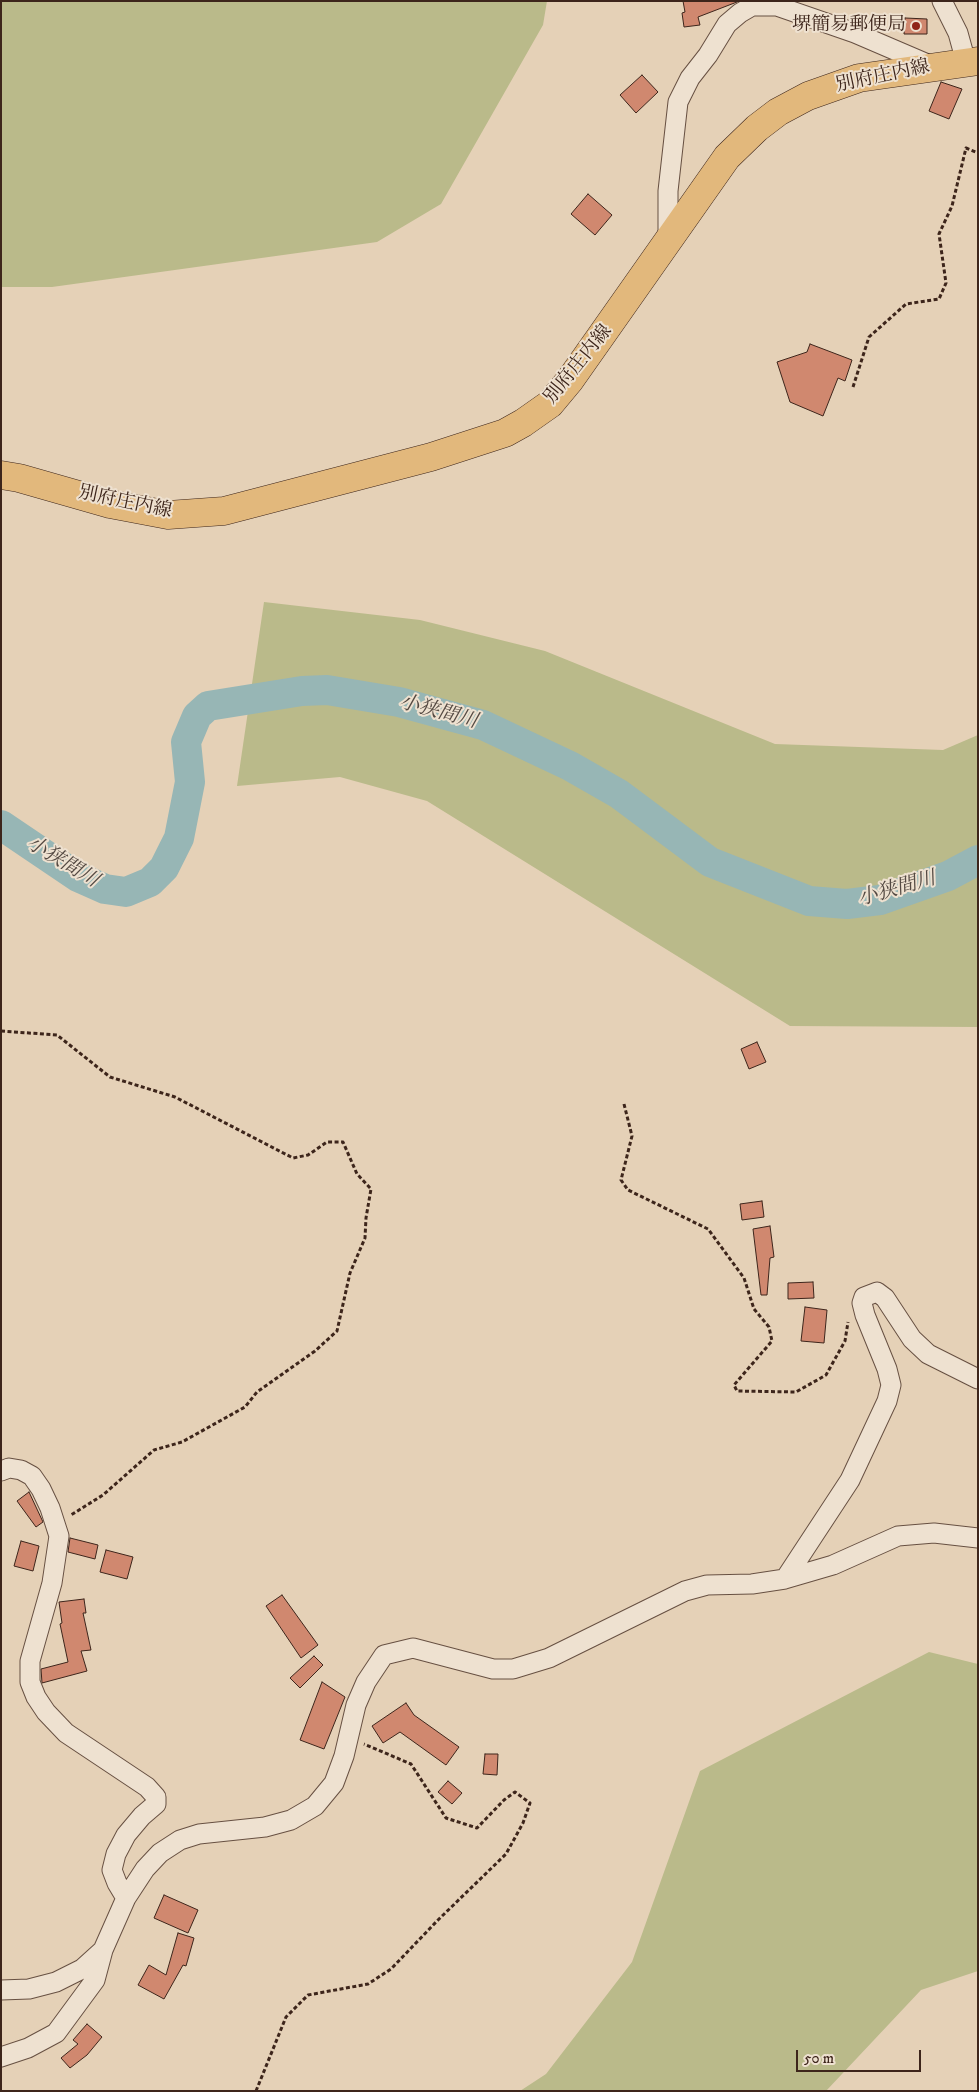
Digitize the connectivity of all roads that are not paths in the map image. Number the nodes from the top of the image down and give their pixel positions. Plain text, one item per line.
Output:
1 (942, 1) edge
2 (972, 61) edge
3 (932, 66) junction
4 (668, 238) junction
5 (1, 475) edge
6 (978, 1379) edge
7 (1, 1471) edge
8 (978, 1538) edge
9 (785, 1579) junction
10 (126, 1898) junction
11 (103, 1950) junction
12 (1, 1990) edge
13 (1, 2057) edge

1 - 2 street
2 - 3 main road, 別府庄内線
3 - 4 main road, 別府庄内線
3 - 4 street
4 - 5 main road, 別府庄内線
6 - 9 street
7 - 10 street
8 - 9 street
9 - 10 street
10 - 11 street
11 - 12 street
11 - 13 street

